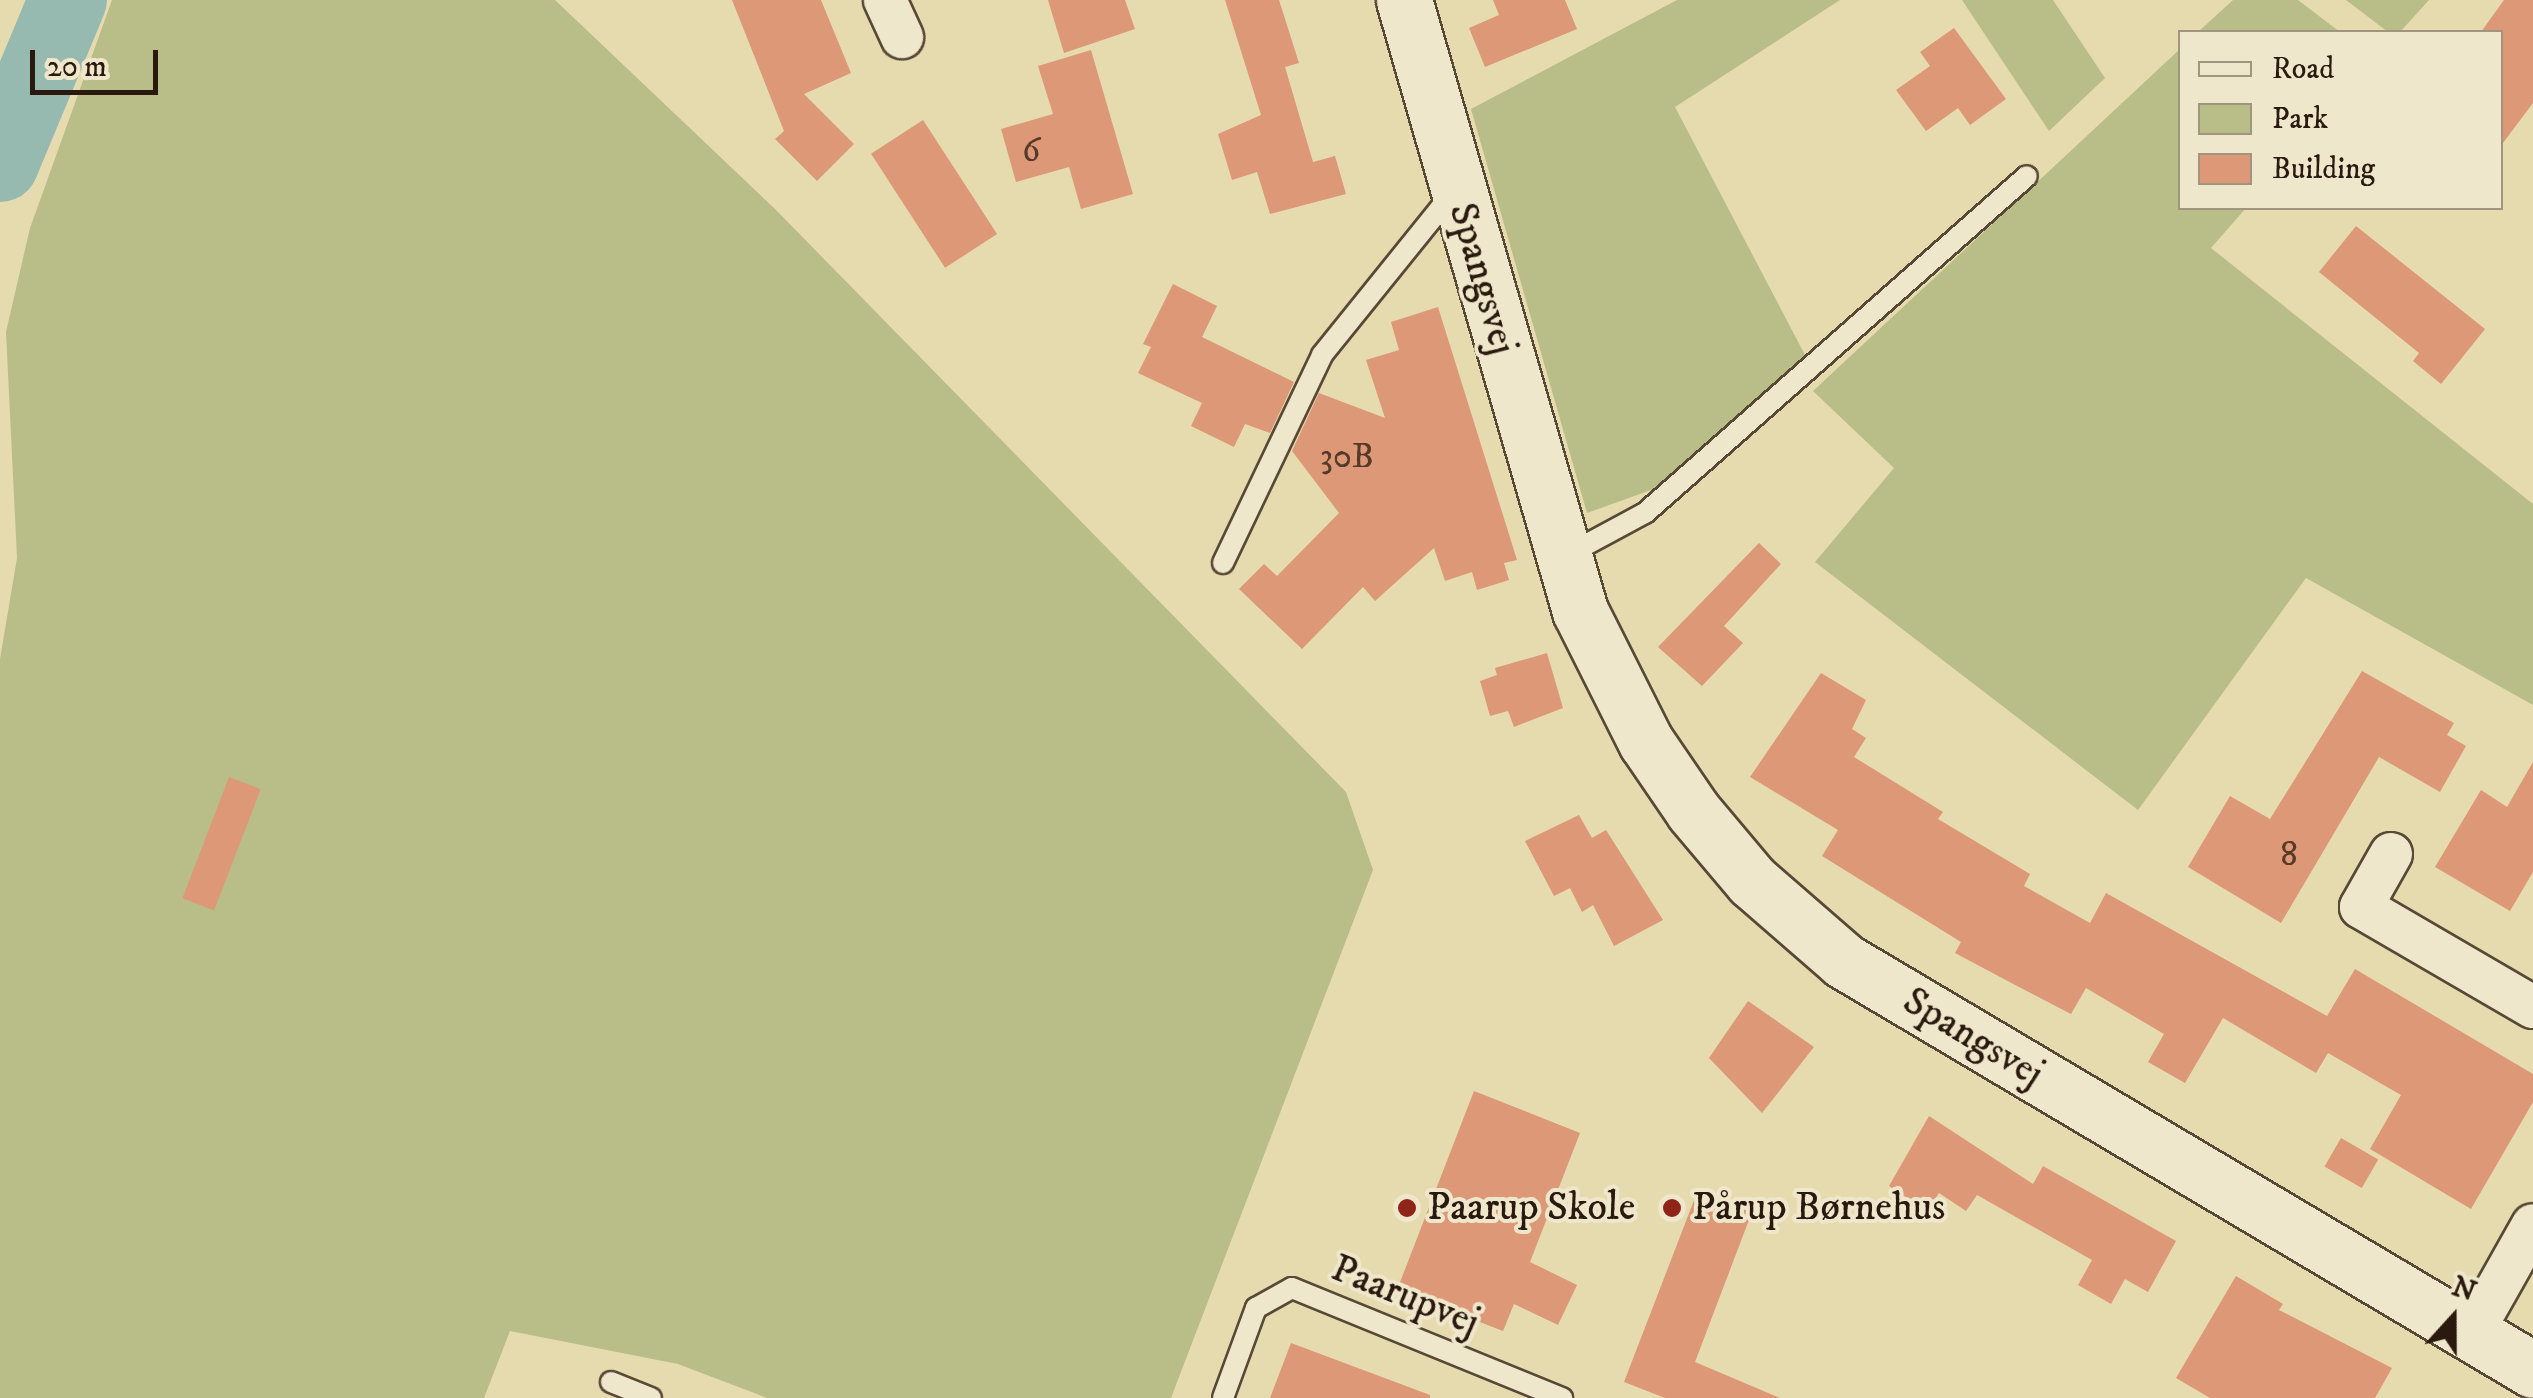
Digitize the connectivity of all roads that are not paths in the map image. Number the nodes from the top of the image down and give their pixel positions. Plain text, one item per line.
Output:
1 (1404, 0) edge
2 (2027, 176) dead end
3 (1456, 189) junction
4 (1564, 556) junction
5 (1224, 563) dead end
6 (2391, 854) dead end
7 (2533, 1007) edge
8 (2533, 1224) edge
9 (2471, 1335) junction
10 (2533, 1370) edge
11 (611, 1382) dead end
12 (651, 1398) edge
13 (1223, 1398) edge
14 (1562, 1398) edge

1 - 3 street, Spangsvej
2 - 4 lane
3 - 4 street, Spangsvej
3 - 5 lane
4 - 9 street, Spangsvej
6 - 7 street
8 - 9 street
9 - 10 street, Spangsvej
11 - 12 lane
13 - 14 lane, Paarupvej

